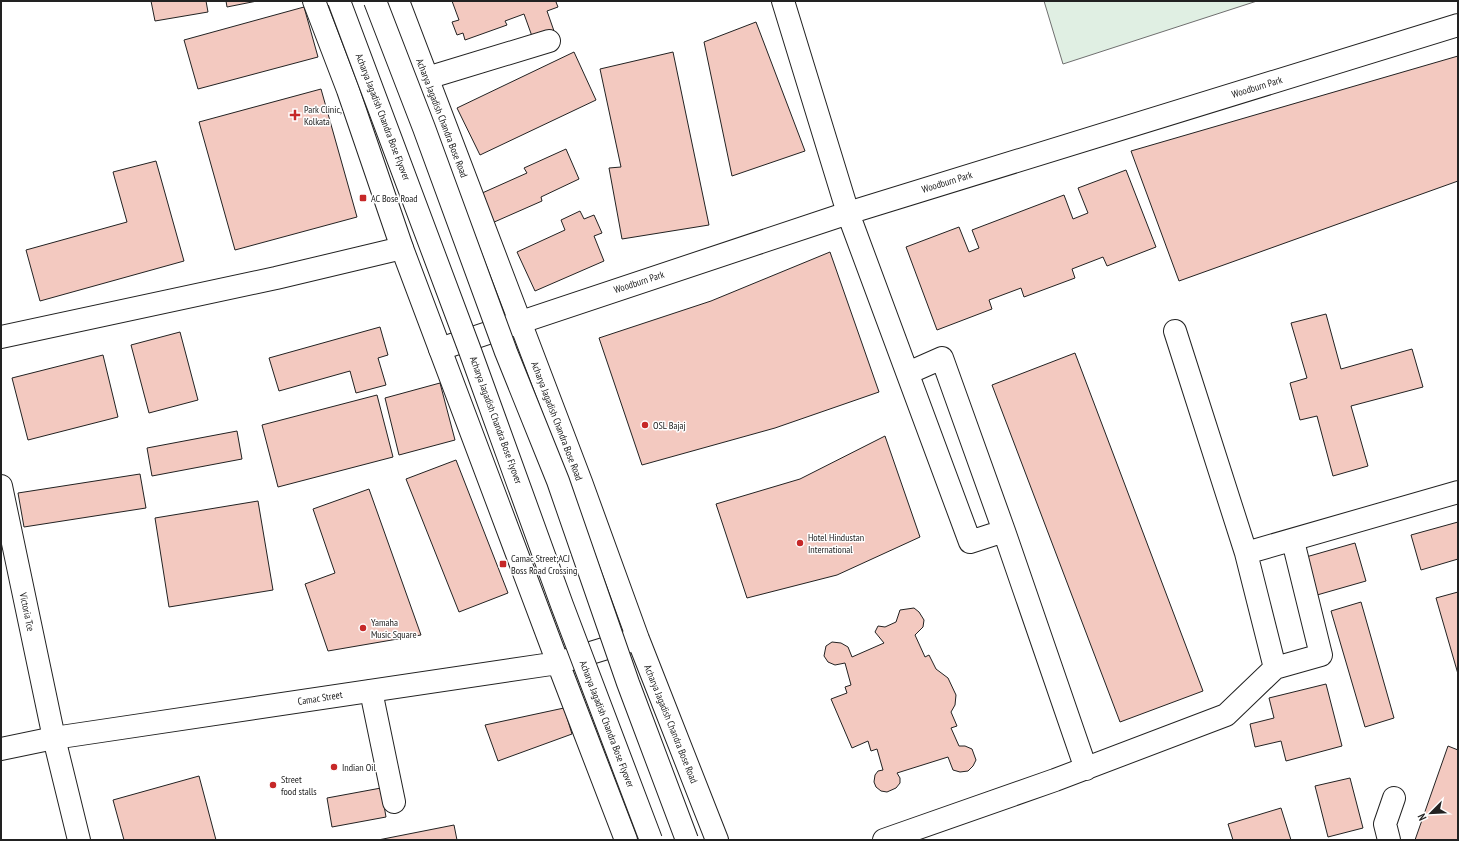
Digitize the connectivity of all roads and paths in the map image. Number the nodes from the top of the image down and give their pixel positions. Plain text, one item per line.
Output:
1 (314, 1) edge
2 (339, 1) edge
3 (375, 1) edge
4 (398, 1) edge
5 (783, 1) edge
6 (1458, 25) edge
7 (549, 41) dead end
8 (427, 78) junction
9 (848, 212) junction
10 (402, 248) junction
11 (519, 322) junction
12 (1175, 331) dead end
13 (1, 337) edge
14 (440, 349) junction
15 (908, 373) junction
16 (1, 486) edge
17 (1458, 492) edge
18 (1004, 530) junction
19 (1293, 541) junction
20 (1246, 553) junction
21 (638, 639) junction
22 (558, 663) junction
23 (1275, 668) junction
24 (371, 691) junction
25 (54, 738) junction
26 (1, 748) edge
27 (1086, 769) junction
28 (1394, 798) dead end
29 (394, 802) dead end
30 (80, 840) edge
31 (626, 840) edge
32 (651, 840) edge
33 (687, 840) edge
34 (717, 840) edge
35 (884, 840) edge
36 (1389, 840) edge

1 - 10 main road
2 - 32 main road, Acharya Jagadish Chandra Bose Flyover, bridge
3 - 33 main road, bridge
4 - 8 main road, Acharya Jagadish Chandra Bose Road
5 - 9 main road
6 - 9 main road, Woodburn Park
7 - 8 main road
8 - 11 main road, Acharya Jagadish Chandra Bose Road
9 - 11 main road, Woodburn Park
9 - 15 main road
10 - 13 main road
10 - 14 main road
11 - 14 main road, Woodburn Park
11 - 21 main road, Acharya Jagadish Chandra Bose Road
12 - 20 main road
14 - 22 main road
15 - 18 main road
15 - 18 main road
16 - 25 main road, Victoria Tce
17 - 19 main road
18 - 27 main road
19 - 20 main road
19 - 23 main road
20 - 23 main road
21 - 22 main road, Camac Street
21 - 34 main road, Acharya Jagadish Chandra Bose Road
22 - 24 main road, Camac Street
22 - 31 main road
23 - 27 main road
24 - 25 main road, Camac Street
24 - 29 main road
25 - 26 main road, Camac Street
25 - 30 main road, Victoria Tce
27 - 35 main road
28 - 36 main road

